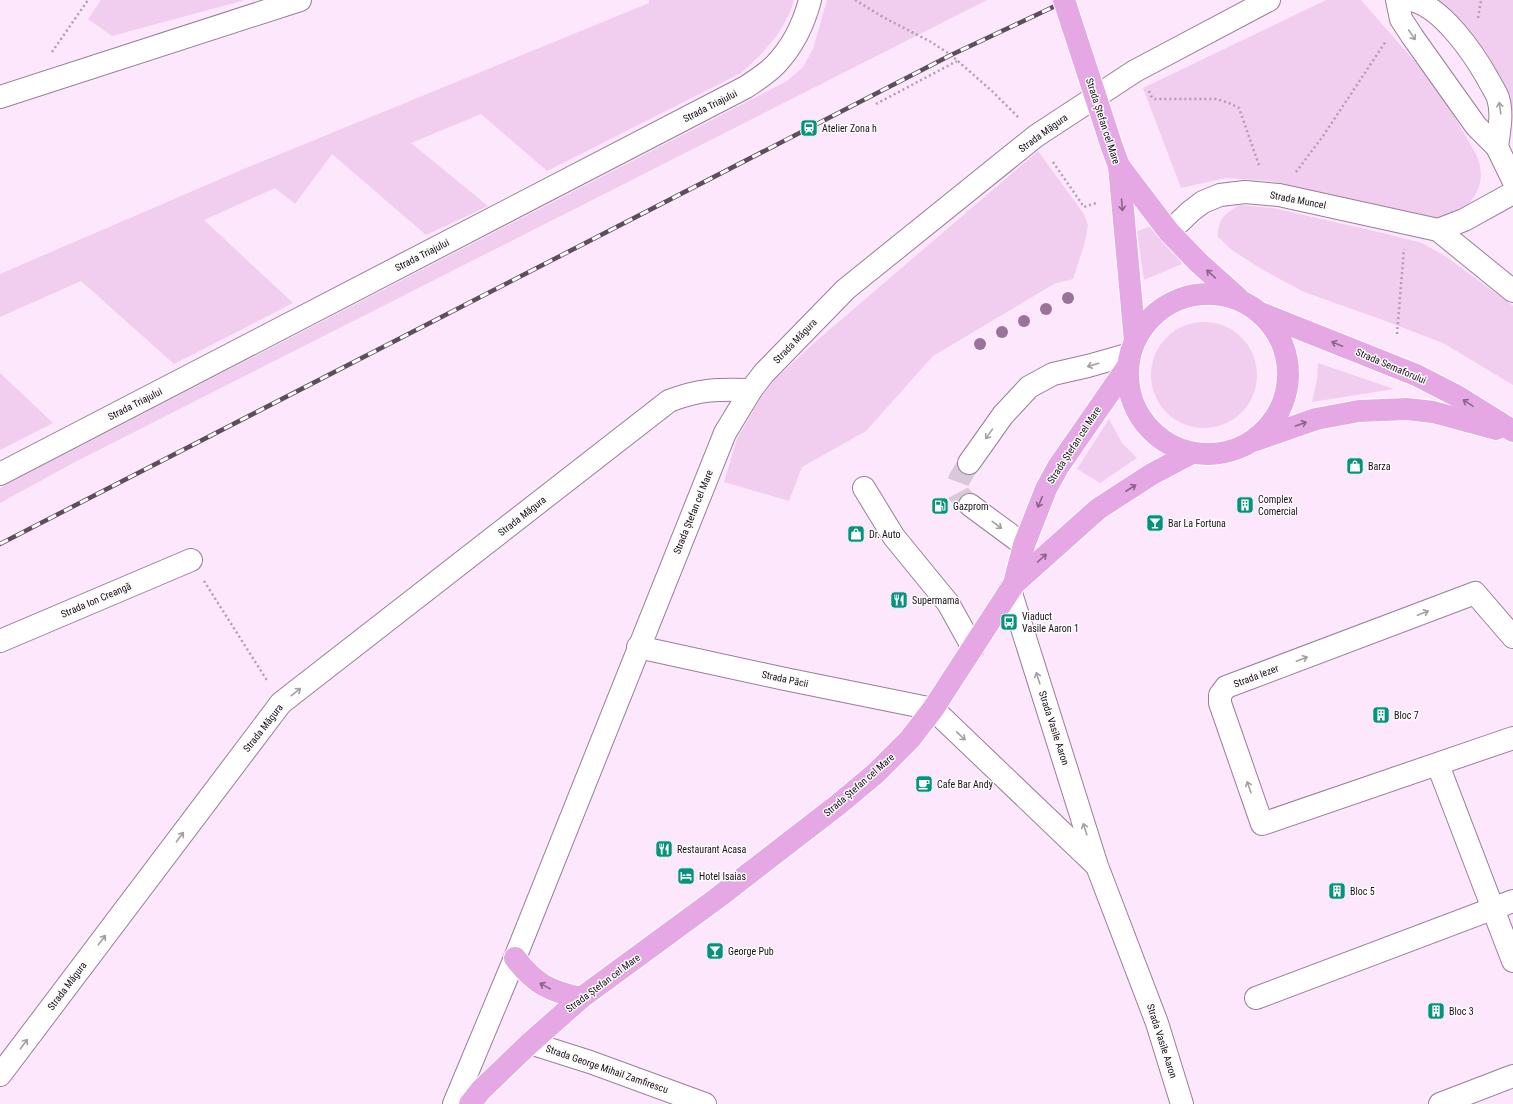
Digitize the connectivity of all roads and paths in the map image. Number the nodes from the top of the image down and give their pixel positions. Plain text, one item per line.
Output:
1 (88, 0) edge
2 (300, 0) edge
3 (810, 0) edge
4 (855, 0) edge
5 (1064, 0) edge
6 (1268, 0) edge
7 (1403, 6) edge
8 (49, 57) dead end
9 (957, 61) junction
10 (1138, 69) junction
11 (0, 97) edge
12 (876, 104) dead end
13 (1036, 136) junction
14 (1497, 147) junction
15 (1115, 157) junction
16 (1053, 162) dead end
17 (1513, 180) edge
18 (1513, 193) edge
19 (1275, 195) junction
20 (1096, 203) dead end
21 (1402, 222) junction
22 (1438, 230) junction
23 (1170, 232) junction
24 (1513, 291) edge
25 (1240, 300) junction
26 (1262, 314) junction
27 (1397, 334) dead end
28 (1131, 354) junction
29 (751, 390) junction
30 (1513, 432) edge
31 (1251, 441) junction
32 (1192, 452) junction
33 (969, 463) tunnel mouth
34 (0, 474) edge
35 (864, 488) dead end
36 (970, 505) tunnel mouth
37 (1024, 545) junction
38 (191, 560) joint
39 (1012, 587) junction
40 (1513, 637) edge
41 (0, 640) edge
42 (638, 647) junction
43 (973, 648) junction
44 (281, 703) junction
45 (933, 709) junction
46 (1513, 738) edge
47 (1438, 765) junction
48 (1097, 866) junction
49 (1513, 901) edge
50 (1493, 908) junction
51 (515, 958) junction
52 (1513, 962) edge
53 (581, 998) junction
54 (1256, 998) dead end
55 (530, 1043) junction
56 (0, 1075) edge
57 (1513, 1076) edge
58 (454, 1104) edge
59 (470, 1104) edge
60 (705, 1104) edge
61 (1182, 1104) edge
62 (1440, 1104) edge

1 - 8 path
2 - 11 street
3 - 34 street, Strada Triajului
4 - 9 path
5 - 15 main road, Strada Ștefan cel Mare, bridge
6 - 10 street, Strada Măgura
7 -> 14 street
14 -> 7 street
7 - 19 path
9 - 12 path
9 - 13 path
10 - 13 street, Strada Măgura
10 - 19 path
13 - 29 street, Strada Măgura
14 - 17 street
15 - 23 main road
15 -> 28 main road, Strada Ștefan cel Mare
16 - 20 path
18 - 22 street
19 - 21 street, Strada Muncel
19 - 23 street, Strada Muncel
21 - 22 street, Strada Muncel
21 - 27 path
22 - 24 street, Strada Muncel
25 -> 23 main road
25 - 26 main road
25 - 28 main road
30 -> 26 main road, Strada Semaforului
26 - 31 main road
28 - 32 main road
28 -> 33 street
28 -> 37 main road, Strada Ștefan cel Mare
29 - 42 street, Strada Ștefan cel Mare
44 -> 29 street, Strada Măgura
31 -> 30 main road, Strada Semaforului
31 - 32 main road
39 -> 32 main road
35 - 43 street
36 -> 37 street
37 - 39 main road, Strada Ștefan cel Mare
38 - 41 street, Strada Ion Creangă
38 - 44 path
39 - 43 main road, Strada Ștefan cel Mare
48 -> 39 street, Strada Vasile Aaron
47 -> 40 street, Strada Iezer
42 - 45 street, Strada Păcii
42 - 51 street, Strada Ștefan cel Mare
43 - 45 main road, Strada Ștefan cel Mare
56 -> 44 street, Strada Măgura
45 -> 48 street, Strada Vasile Aaron
45 - 53 main road, Strada Ștefan cel Mare
46 - 47 street, Strada Iezer
47 - 50 street
48 - 61 street, Strada Vasile Aaron
49 - 50 street
50 - 52 street
50 - 54 street
53 -> 51 main road
51 - 58 street, Strada Ștefan cel Mare
53 - 55 main road, Strada Ștefan cel Mare
55 - 59 main road, Strada Ștefan cel Mare
55 - 60 street, Strada George Mihail Zamfirescu
57 - 62 street

